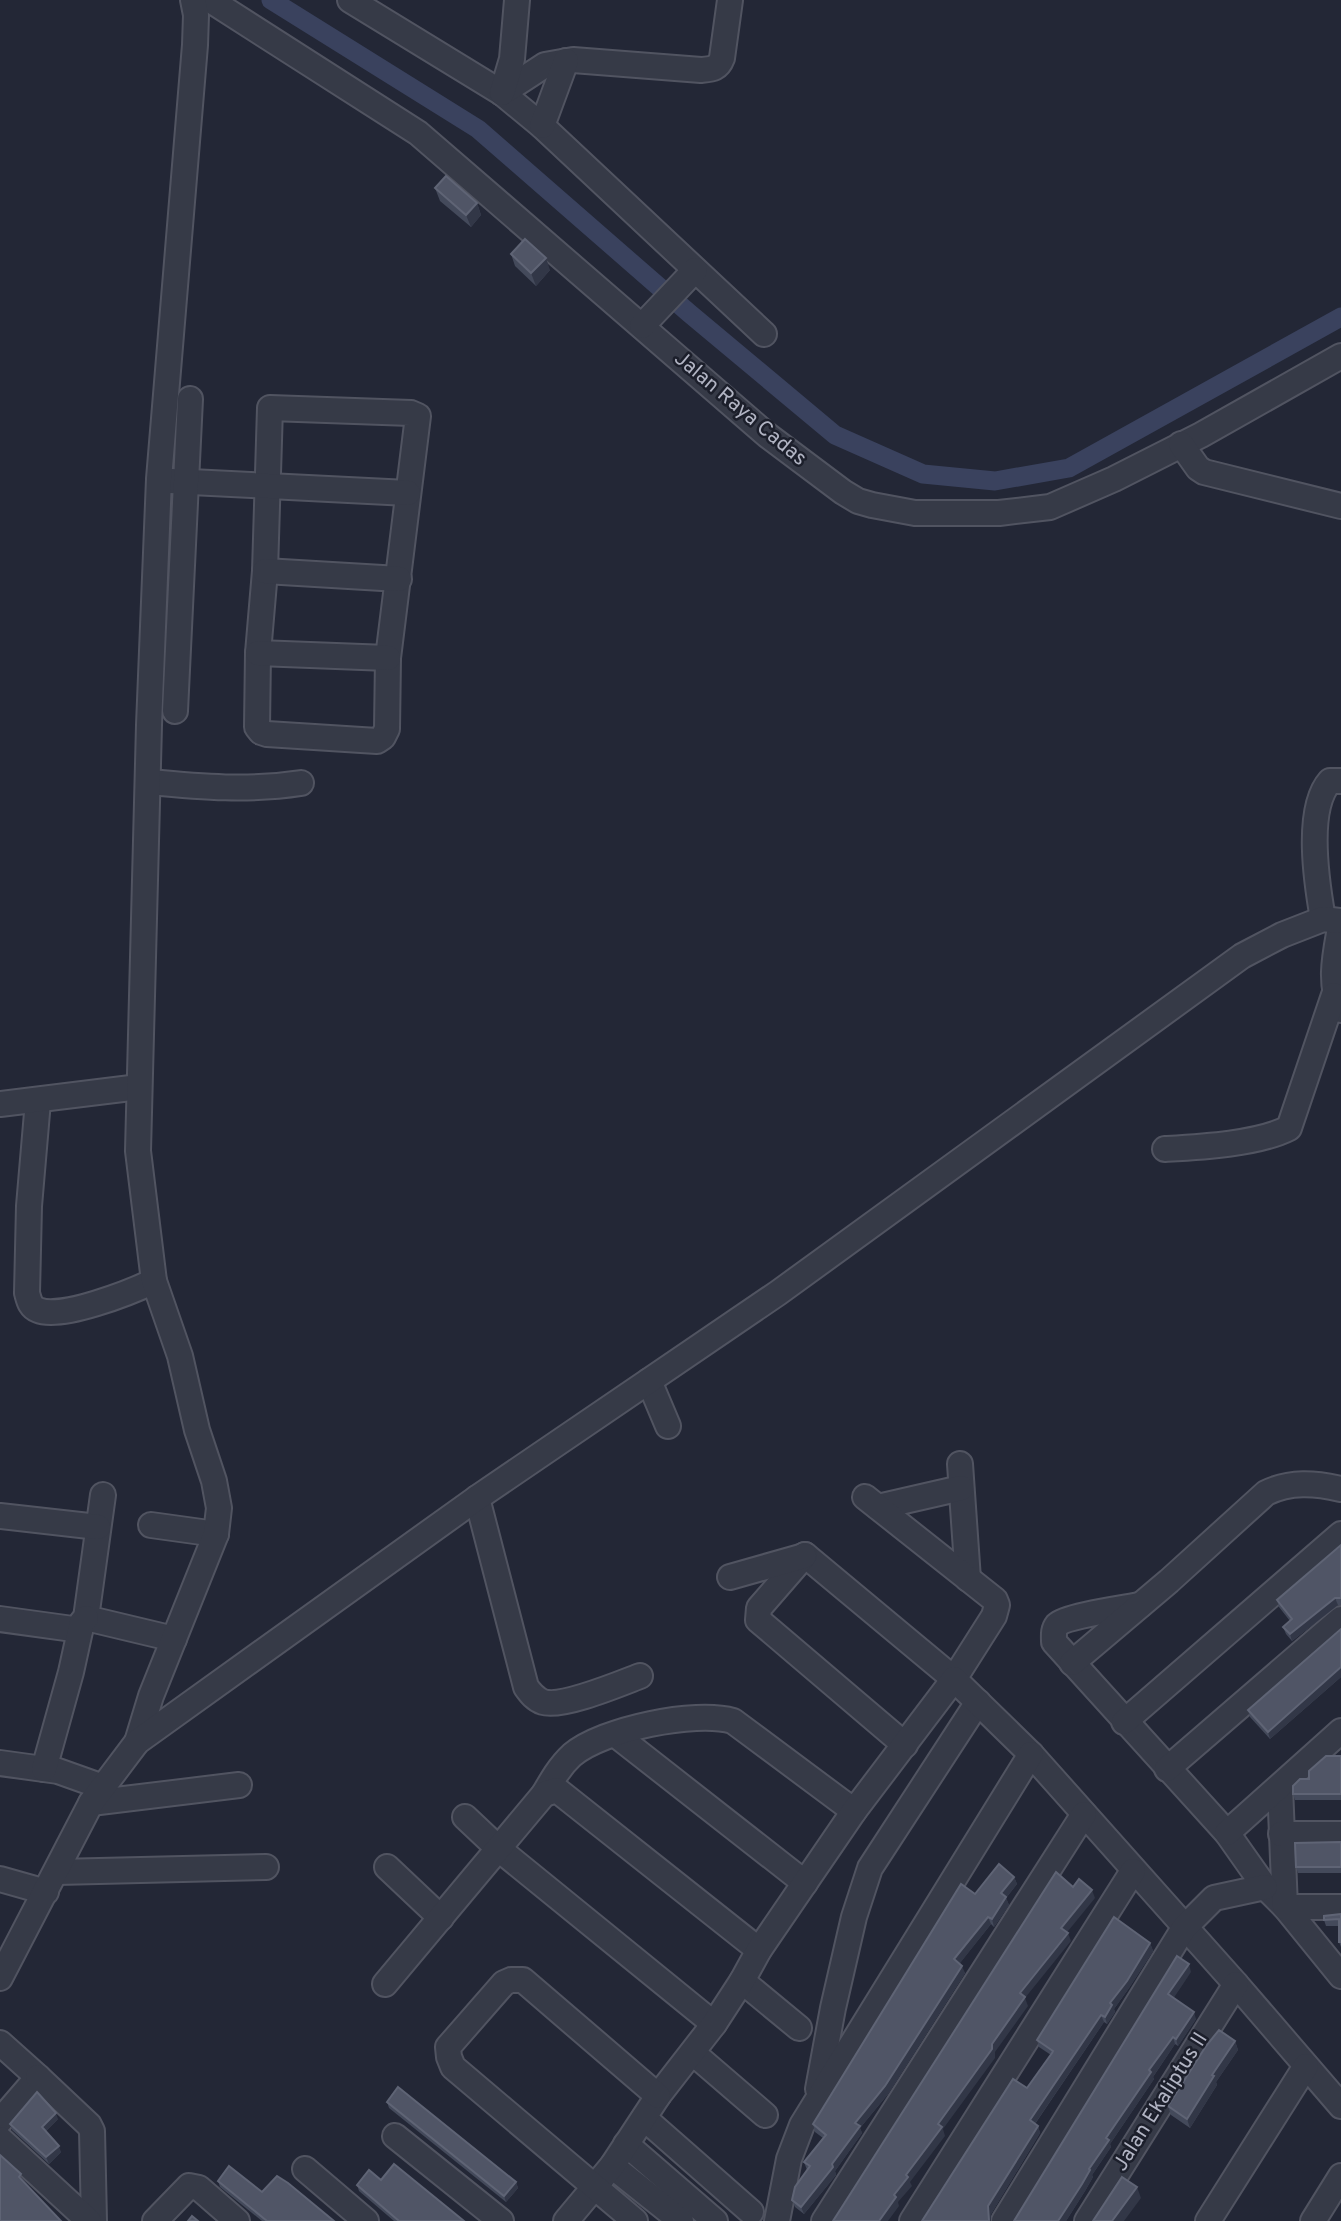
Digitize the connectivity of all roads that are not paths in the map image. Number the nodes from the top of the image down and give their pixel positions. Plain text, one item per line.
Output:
1 (193, 0) edge
2 (210, 0) edge
3 (350, 0) edge
4 (517, 0) edge
5 (730, 0) edge
6 (566, 61) junction
7 (502, 93) junction
8 (542, 126) junction
9 (692, 273) junction
10 (649, 319) junction
11 (764, 334) dead end
12 (1341, 356) edge
13 (190, 399) dead end
14 (1181, 444) junction
15 (159, 479) junction
16 (186, 482) junction
17 (267, 484) junction
18 (408, 493) junction
19 (1341, 506) edge
20 (265, 571) junction
21 (399, 579) junction
22 (258, 653) junction
23 (388, 658) junction
24 (175, 710) dead end
25 (1341, 781) edge
26 (149, 782) junction
27 (301, 783) dead end
28 (1335, 921) edge
29 (1338, 1003) edge
30 (139, 1087) junction
31 (37, 1101) junction
32 (0, 1104) edge
33 (1165, 1149) dead end
34 (154, 1281) junction
35 (649, 1381) junction
36 (668, 1426) dead end
37 (1341, 1489) edge
38 (103, 1495) dead end
39 (477, 1498) junction
40 (0, 1516) edge
41 (151, 1525) dead end
42 (98, 1527) junction
43 (216, 1534) junction
44 (1341, 1534) edge
45 (805, 1555) junction
46 (730, 1577) dead end
47 (968, 1579) junction
48 (1140, 1605) junction
49 (0, 1619) edge
50 (1341, 1619) edge
51 (83, 1624) junction
52 (174, 1639) junction
53 (1072, 1663) junction
54 (640, 1676) dead end
55 (954, 1679) junction
56 (978, 1702) junction
57 (1124, 1721) junction
58 (1341, 1731) edge
59 (616, 1735) junction
60 (137, 1742) junction
61 (905, 1745) junction
62 (1031, 1755) junction
63 (1310, 1759) junction
64 (1341, 1760) edge
65 (0, 1763) edge
66 (44, 1769) junction
67 (1167, 1769) junction
68 (239, 1785) dead end
69 (1280, 1787) junction
70 (544, 1794) junction
71 (97, 1795) junction
72 (854, 1811) junction
73 (1084, 1814) junction
74 (465, 1817) dead end
75 (1227, 1833) junction
76 (1281, 1834) junction
77 (1341, 1834) edge
78 (499, 1850) junction
79 (266, 1867) dead end
80 (387, 1867) dead end
81 (1133, 1871) junction
82 (0, 1879) edge
83 (51, 1882) junction
84 (805, 1882) junction
85 (1265, 1887) junction
86 (1285, 1907) junction
87 (1341, 1907) edge
88 (441, 1918) junction
89 (1184, 1928) junction
90 (758, 1950) junction
91 (1341, 1976) edge
92 (0, 1978) edge
93 (743, 1981) junction
94 (385, 1984) dead end
95 (1236, 1984) junction
96 (714, 2024) junction
97 (799, 2028) dead end
98 (0, 2043) edge
99 (693, 2053) junction
100 (1306, 2066) junction
101 (38, 2077) junction
102 (658, 2096) junction
103 (816, 2103) junction
104 (1341, 2106) edge
105 (765, 2115) dead end
106 (644, 2118) junction
107 (0, 2121) edge
108 (395, 2136) dead end
109 (0, 2139) edge
110 (626, 2144) junction
111 (612, 2165) junction
112 (305, 2169) dead end
113 (1341, 2176) edge
114 (593, 2186) junction
115 (751, 2211) dead end
116 (683, 2212) edge
117 (92, 2221) edge
118 (155, 2221) edge
119 (237, 2221) edge
120 (366, 2221) edge
121 (501, 2221) edge
122 (566, 2221) edge
123 (635, 2221) edge
124 (715, 2221) edge
125 (777, 2221) edge
126 (824, 2221) edge
127 (912, 2221) edge
128 (1004, 2221) edge
129 (1087, 2221) edge
130 (1208, 2221) edge
131 (1313, 2221) edge

1 - 15 street
2 - 10 street, Jalan Raya Cadas
3 - 7 street
4 - 7 street
5 - 6 street
6 - 7 street
6 - 8 street
7 - 8 street
8 - 9 street
9 - 10 street
9 - 11 street
10 - 14 street, Jalan Raya Cadas
12 - 14 street, Jalan Raya Cadas
13 - 16 street
14 - 19 street
15 - 16 street
15 - 26 street
16 - 17 street
16 - 24 street
17 - 18 street
17 - 18 street
17 - 20 street
18 - 21 street
20 - 21 street
20 - 22 street
21 - 23 street
22 - 23 street
22 - 23 street
25 - 28 street
26 - 27 street
26 - 30 street
28 - 29 street
28 - 35 street
29 - 33 street
30 - 31 street
30 - 34 street
31 - 32 street
31 - 34 street
34 - 43 street
35 - 36 street
35 - 39 street
37 - 48 street
38 - 42 street
39 - 54 street
39 - 60 street
40 - 42 street
41 - 43 street
42 - 51 street
43 - 52 street
44 - 57 street
45 - 46 street
45 - 55 street
45 - 61 street
47 - 47 street
47 - 55 street
48 - 53 street
48 - 53 street
49 - 51 street
50 - 67 street
51 - 52 street
51 - 66 street
52 - 60 street
53 - 57 street
55 - 56 street
55 - 61 street
56 - 62 street
56 - 103 street
57 - 67 street
58 - 63 street
59 - 70 street
59 - 72 street
59 - 84 street
60 - 71 street
61 - 72 street
62 - 73 street
62 - 103 street
63 - 64 street
63 - 69 street
65 - 66 street
66 - 71 street
67 - 75 street
68 - 71 street
69 - 75 street
69 - 76 street
70 - 78 street
70 - 90 street
71 - 83 street
72 - 84 street
73 - 81 street
73 - 126 street
74 - 78 street
75 - 85 street
76 - 77 street
76 - 86 street
78 - 88 street
78 - 96 street
79 - 83 street
80 - 88 street
81 - 89 street
81 - 127 street
82 - 83 street
83 - 92 street
84 - 90 street
85 - 86 street
85 - 89 street
86 - 87 street
86 - 91 street
88 - 94 street
89 - 95 street
89 - 128 street
90 - 93 street
93 - 96 street
93 - 97 street
95 - 100 street
95 - 129 street, Jalan Ekaliptus II
96 - 99 street
98 - 101 street
99 - 102 street
99 - 105 street
100 - 104 street
100 - 130 street
101 - 107 street
101 - 117 street
102 - 106 street
102 - 114 street
103 - 125 street
106 - 110 street
106 - 115 street
108 - 121 street
109 - 117 street
110 - 111 street
110 - 116 street
111 - 114 street
111 - 116 street
112 - 120 street
113 - 131 street
114 - 122 street
114 - 123 street
116 - 124 street
118 - 119 street

